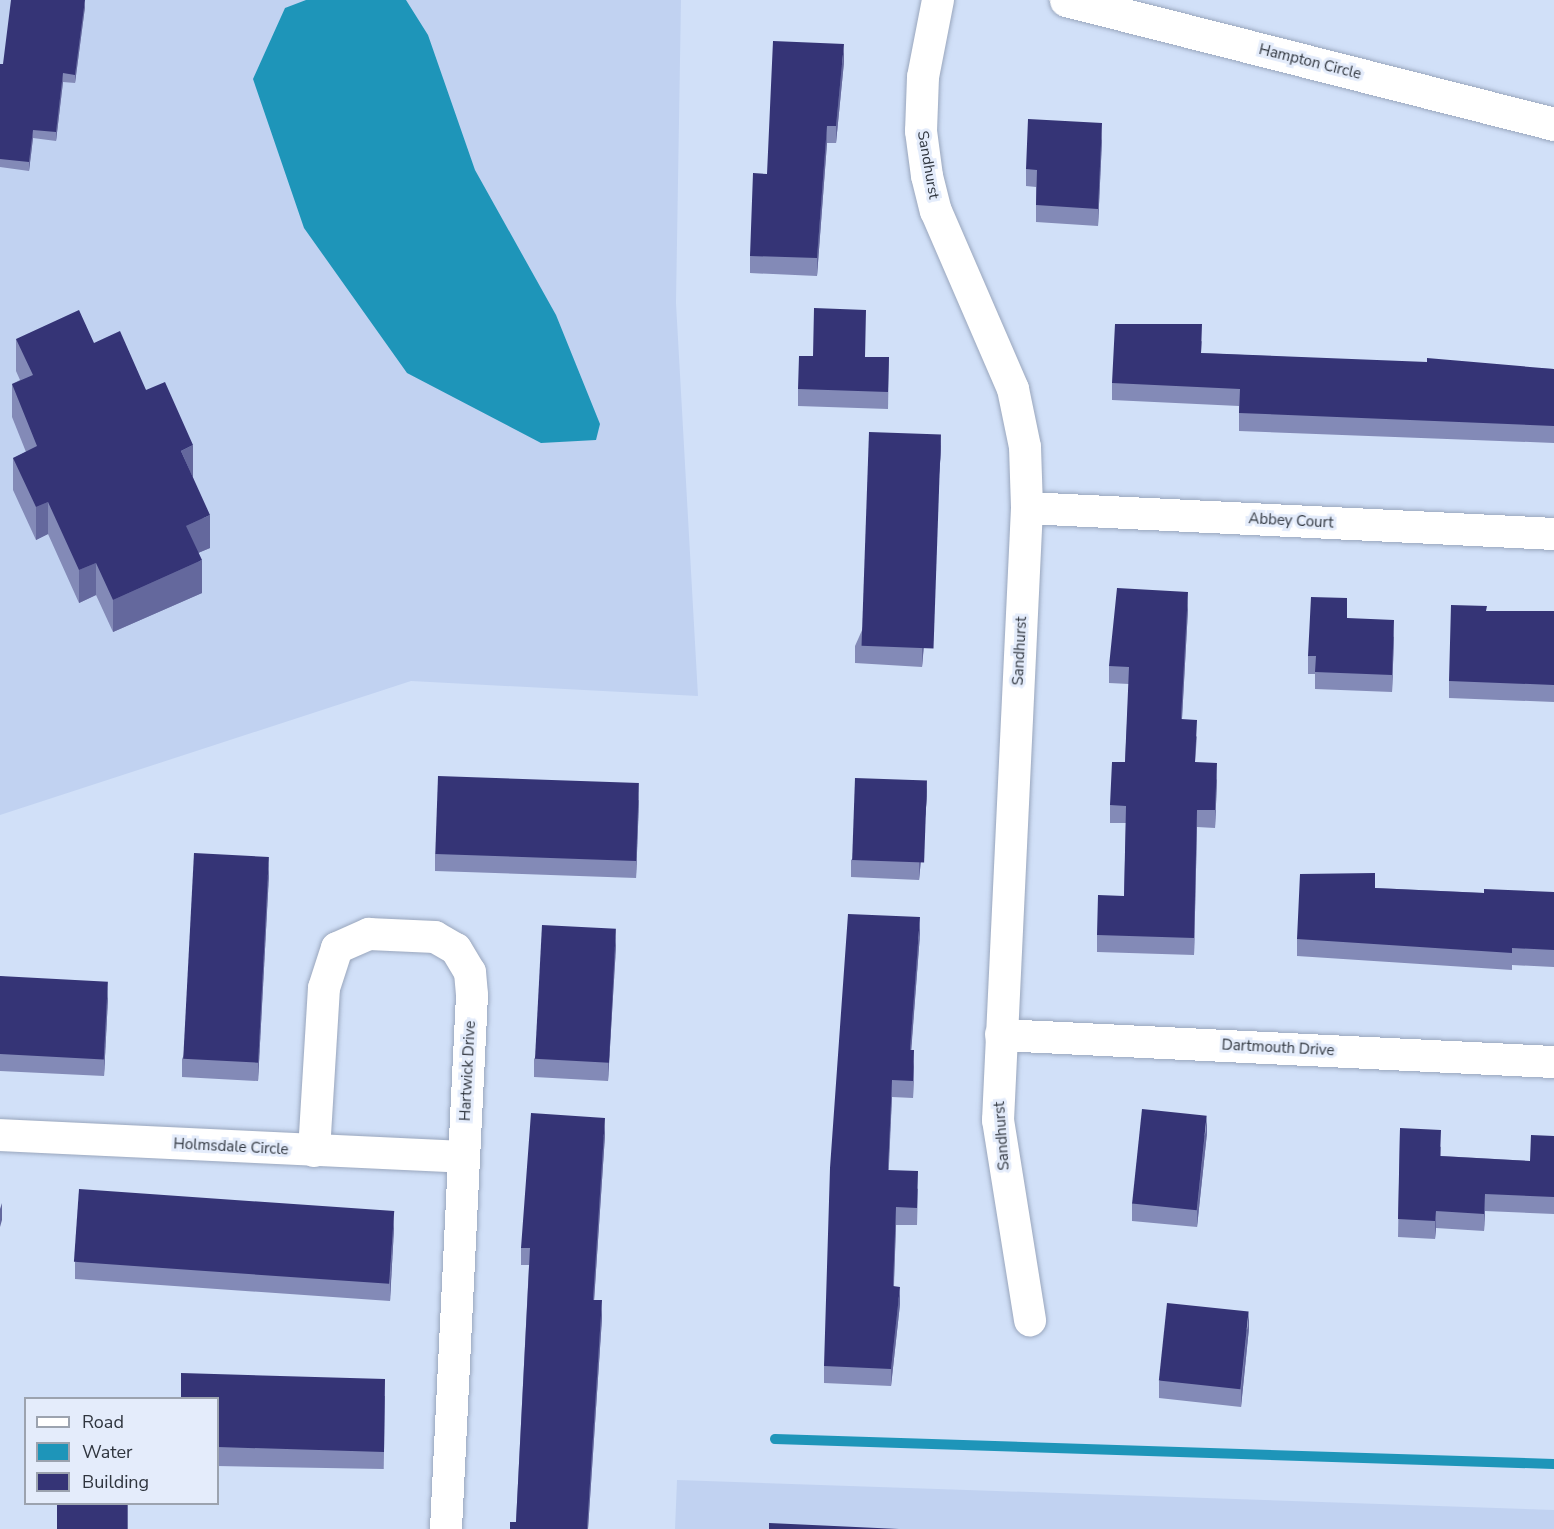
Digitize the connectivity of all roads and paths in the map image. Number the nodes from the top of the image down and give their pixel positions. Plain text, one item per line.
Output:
1 (938, 0) edge
2 (1066, 0) edge
3 (1554, 124) edge
4 (1027, 508) junction
5 (1554, 534) edge
6 (1001, 1035) junction
7 (1554, 1062) edge
8 (0, 1135) edge
9 (314, 1151) junction
10 (463, 1157) junction
11 (1030, 1320) dead end
12 (446, 1529) edge

1 - 4 street, Sandhurst
2 - 3 street, Hampton Circle
4 - 5 street, Abbey Court
4 - 6 street, Sandhurst
6 - 7 street, Dartmouth Drive
6 - 11 street, Sandhurst
8 - 9 street, Holmsdale Circle
9 - 10 street, Holmsdale Circle
9 - 10 street, Hartwick Drive
10 - 12 street, Hartwick Drive

